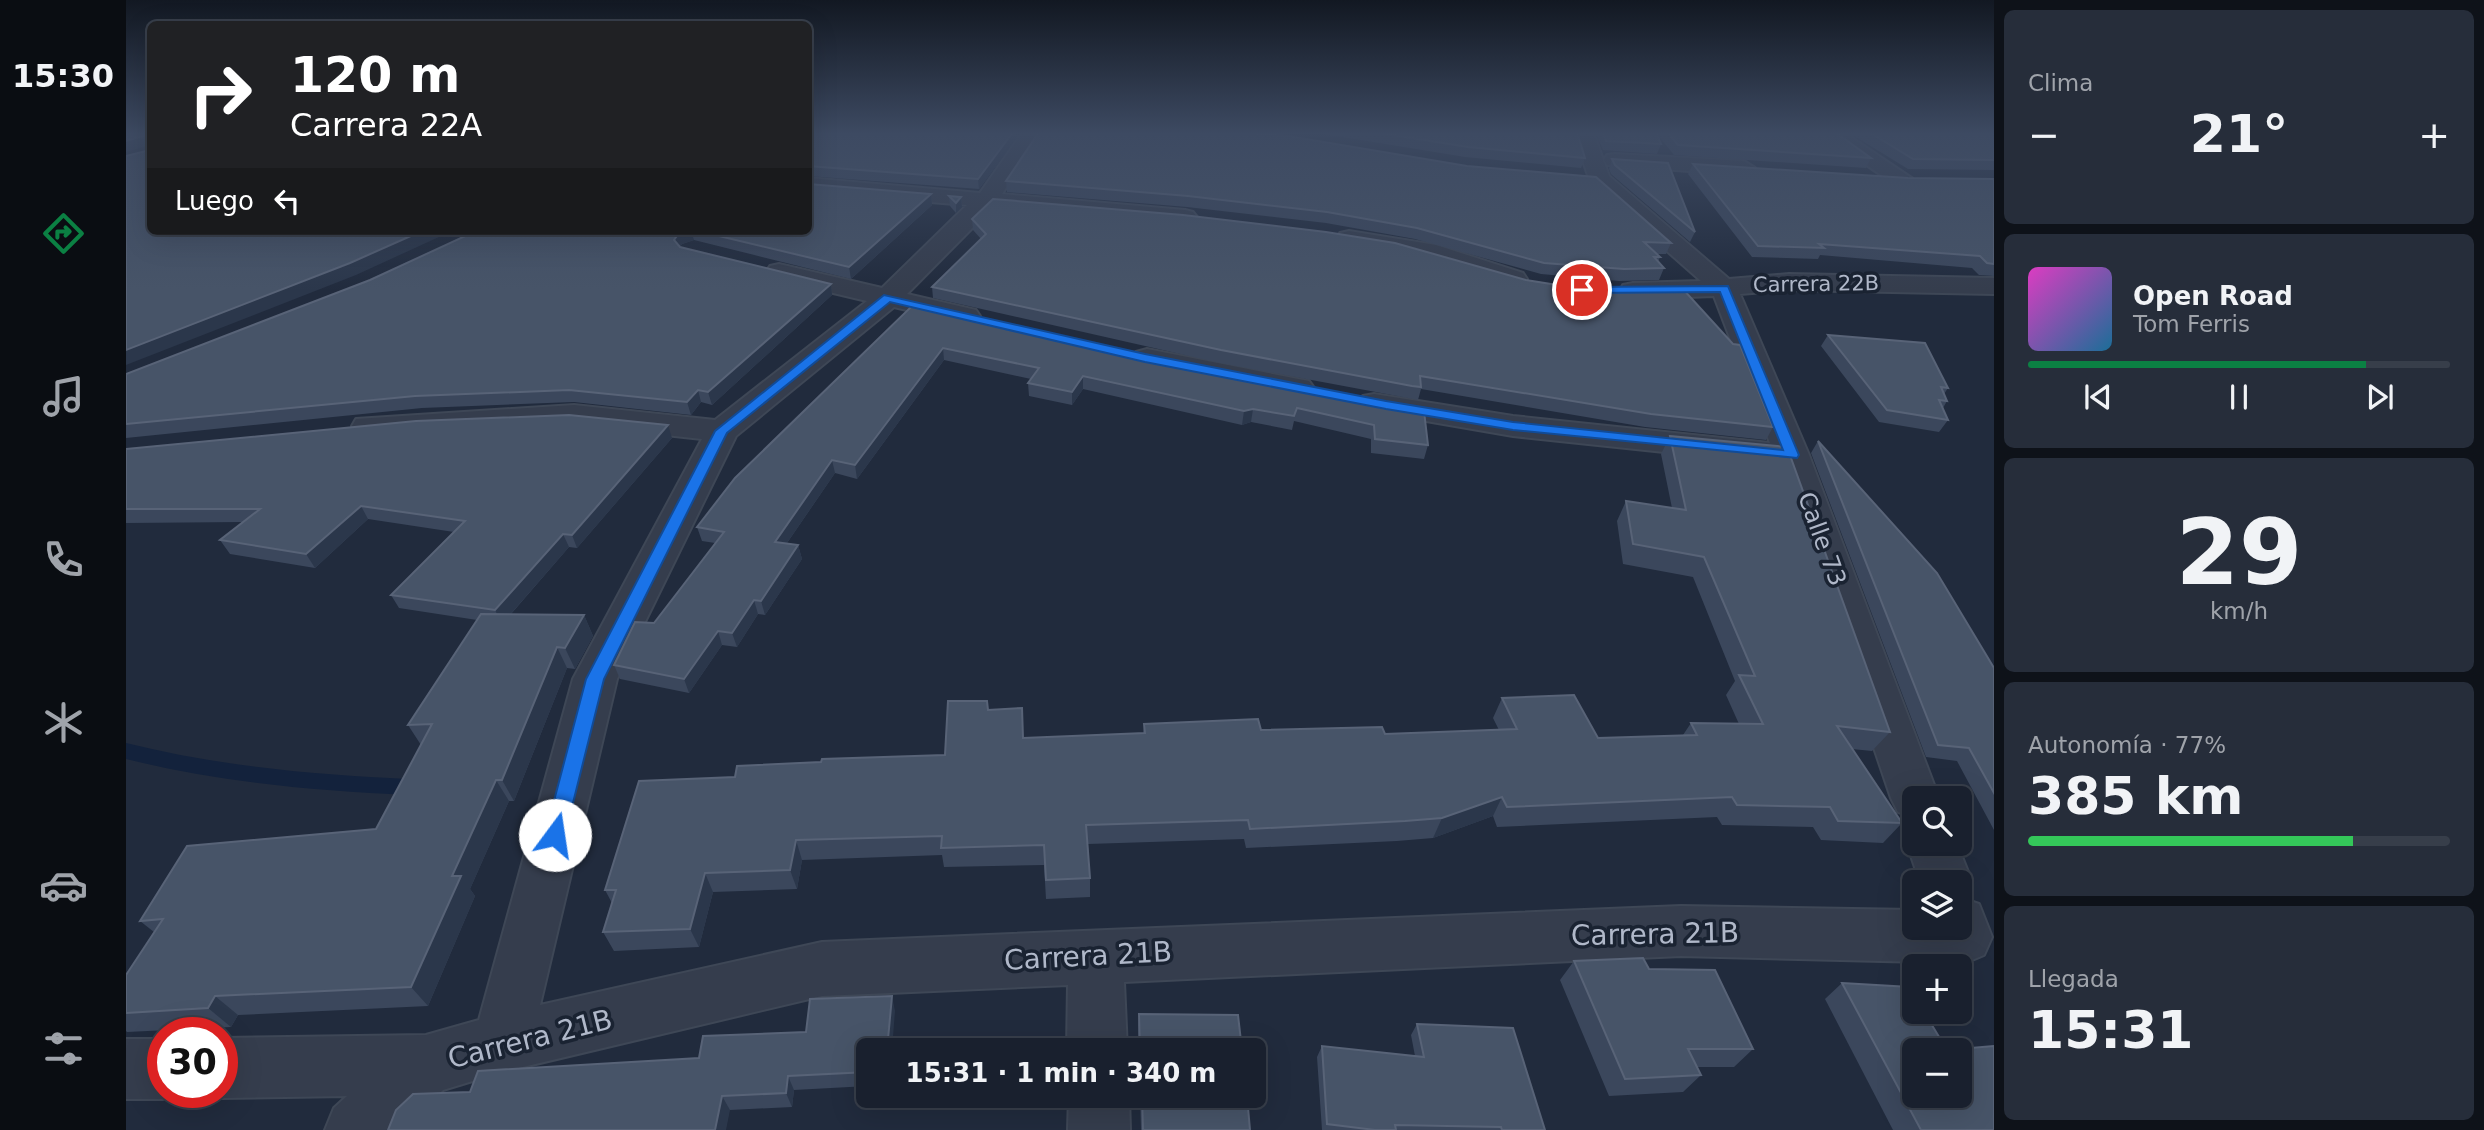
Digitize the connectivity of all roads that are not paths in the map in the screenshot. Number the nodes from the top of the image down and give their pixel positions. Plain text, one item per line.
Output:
1 (812, 185) edge
2 (997, 185) edge
3 (1605, 185) edge
4 (987, 199) junction
5 (1205, 220) edge
6 (1328, 235) edge
7 (745, 263) edge
8 (1541, 285) edge
9 (1994, 286) edge
10 (1724, 288) junction
11 (1610, 291) edge
12 (888, 298) junction
13 (996, 323) edge
14 (1118, 352) edge
15 (341, 428) edge
16 (722, 431) junction
17 (1792, 455) junction
18 (1911, 786) edge
19 (1902, 929) edge
20 (1095, 955) junction
21 (1097, 1038) edge
22 (502, 1043) junction
23 (426, 1065) junction
24 (238, 1068) edge
25 (126, 1069) edge
26 (147, 1069) edge
27 (1098, 1108) edge
28 (356, 1130) edge
29 (1099, 1130) edge

1 - 4 street
2 - 4 street
3 - 10 street, Calle 73
4 - 5 street
4 - 12 street
6 - 8 street
7 - 12 street
9 - 10 street, Carrera 22B
10 - 11 street, Carrera 22B
10 - 17 street, Calle 73
12 - 13 street
12 - 16 street
14 - 17 street
15 - 16 street
16 - 22 street
17 - 18 street, Calle 73
19 - 20 street, Carrera 21B
20 - 21 street
20 - 22 street, Carrera 21B
22 - 23 street, Carrera 21B
23 - 24 street, Carrera 21B
23 - 28 street
25 - 26 street
27 - 29 street

